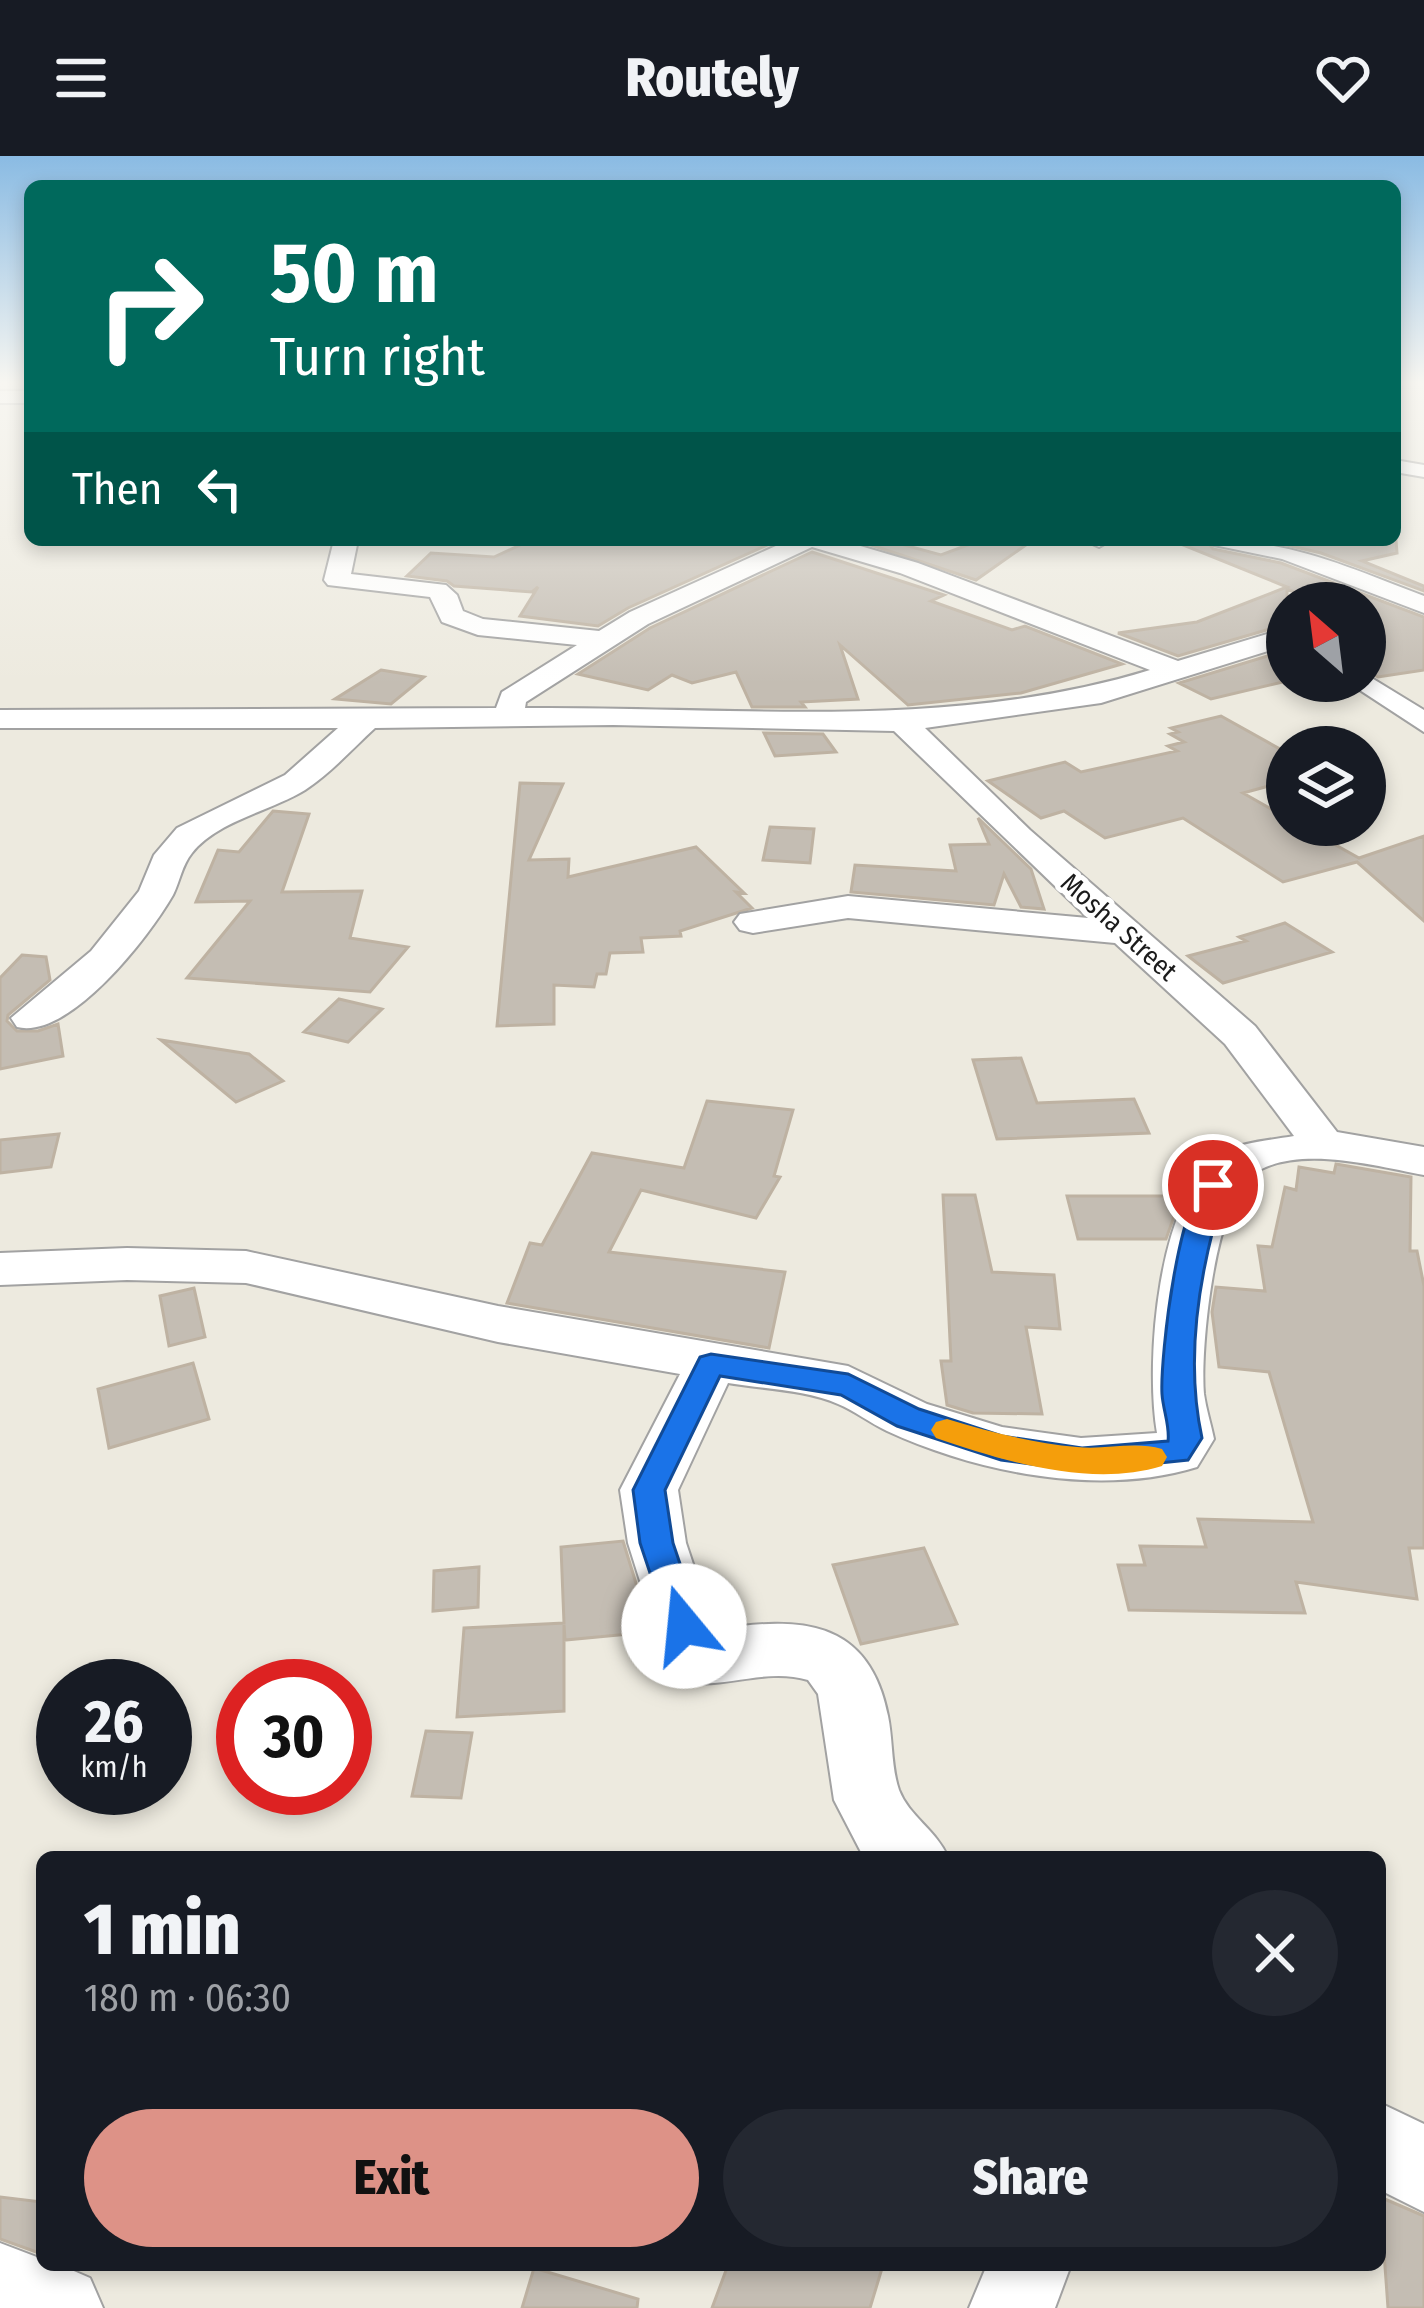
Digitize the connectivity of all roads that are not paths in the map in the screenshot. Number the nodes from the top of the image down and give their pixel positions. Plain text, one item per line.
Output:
1 (344, 546) edge
2 (798, 546) edge
3 (832, 546) edge
4 (1252, 546) edge
5 (1424, 605) edge
6 (1386, 612) edge
7 (604, 640) junction
8 (1266, 643) edge
9 (1177, 670) junction
10 (1386, 698) edge
11 (509, 716) junction
12 (0, 719) edge
13 (365, 720) junction
14 (902, 722) junction
15 (1424, 723) edge
16 (753, 922) dead end
17 (1123, 933) junction
18 (31, 1018) dead end
19 (1322, 1143) junction
20 (1424, 1161) edge
21 (0, 1269) edge
22 (711, 1364) junction
23 (904, 1851) edge
24 (1386, 2147) edge
25 (1424, 2171) edge
26 (1027, 2271) edge
27 (0, 2286) edge
28 (60, 2308) edge
29 (1012, 2308) edge

1 - 7 street
2 - 7 street
3 - 9 street
4 - 5 street
5 - 6 street
7 - 11 street
8 - 9 street
9 - 14 street
10 - 15 street
11 - 13 street
11 - 14 street
12 - 13 street
13 - 18 street
14 - 17 street, Mosha Street
16 - 17 street
17 - 19 street, Mosha Street
19 - 20 street
19 - 22 street
21 - 22 street
22 - 23 street
24 - 25 street
26 - 29 street
27 - 28 street

